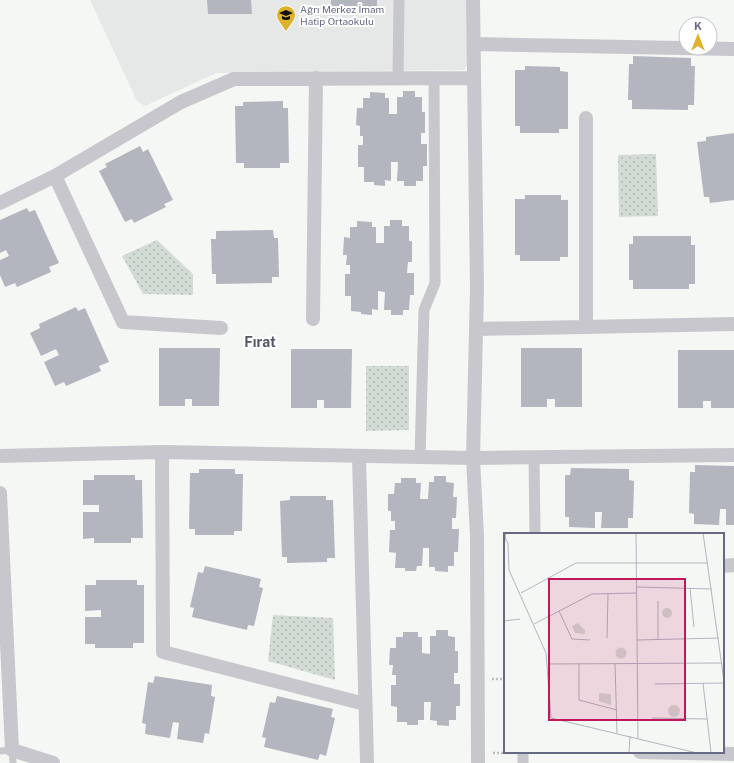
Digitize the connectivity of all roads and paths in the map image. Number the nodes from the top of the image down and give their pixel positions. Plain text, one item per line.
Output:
1 (399, 0) edge
2 (473, 0) edge
3 (474, 44) junction
4 (734, 49) edge
5 (316, 78) junction
6 (398, 78) junction
7 (434, 78) junction
8 (474, 78) junction
9 (586, 118) dead end
10 (55, 176) junction
11 (0, 203) edge
12 (313, 319) dead end
13 (734, 324) edge
14 (586, 327) junction
15 (221, 328) dead end
16 (476, 329) junction
17 (162, 452) junction
18 (734, 455) edge
19 (0, 456) edge
20 (359, 456) junction
21 (420, 457) junction
22 (474, 458) junction
23 (534, 458) junction
24 (0, 493) edge
25 (535, 533) edge
26 (734, 565) edge
27 (724, 566) edge
28 (365, 704) junction
29 (687, 753) edge
30 (734, 754) edge
31 (8, 755) edge
32 (523, 756) edge
33 (478, 758) edge
34 (53, 763) edge
35 (367, 763) edge

1 - 6 street
2 - 3 street
3 - 4 street
3 - 8 street
5 - 6 street
5 - 10 street
5 - 12 street
6 - 7 street
7 - 8 street
7 - 21 street
8 - 16 street
9 - 14 street
10 - 11 street
10 - 15 street
13 - 14 street
14 - 16 street
16 - 22 street
17 - 19 street
17 - 20 street
17 - 28 street
18 - 23 street
20 - 21 street
20 - 28 street
21 - 22 street
22 - 23 street
22 - 33 street
23 - 25 street
24 - 31 street
26 - 27 street
28 - 35 street
29 - 30 street
31 - 34 street
32 - 33 path

